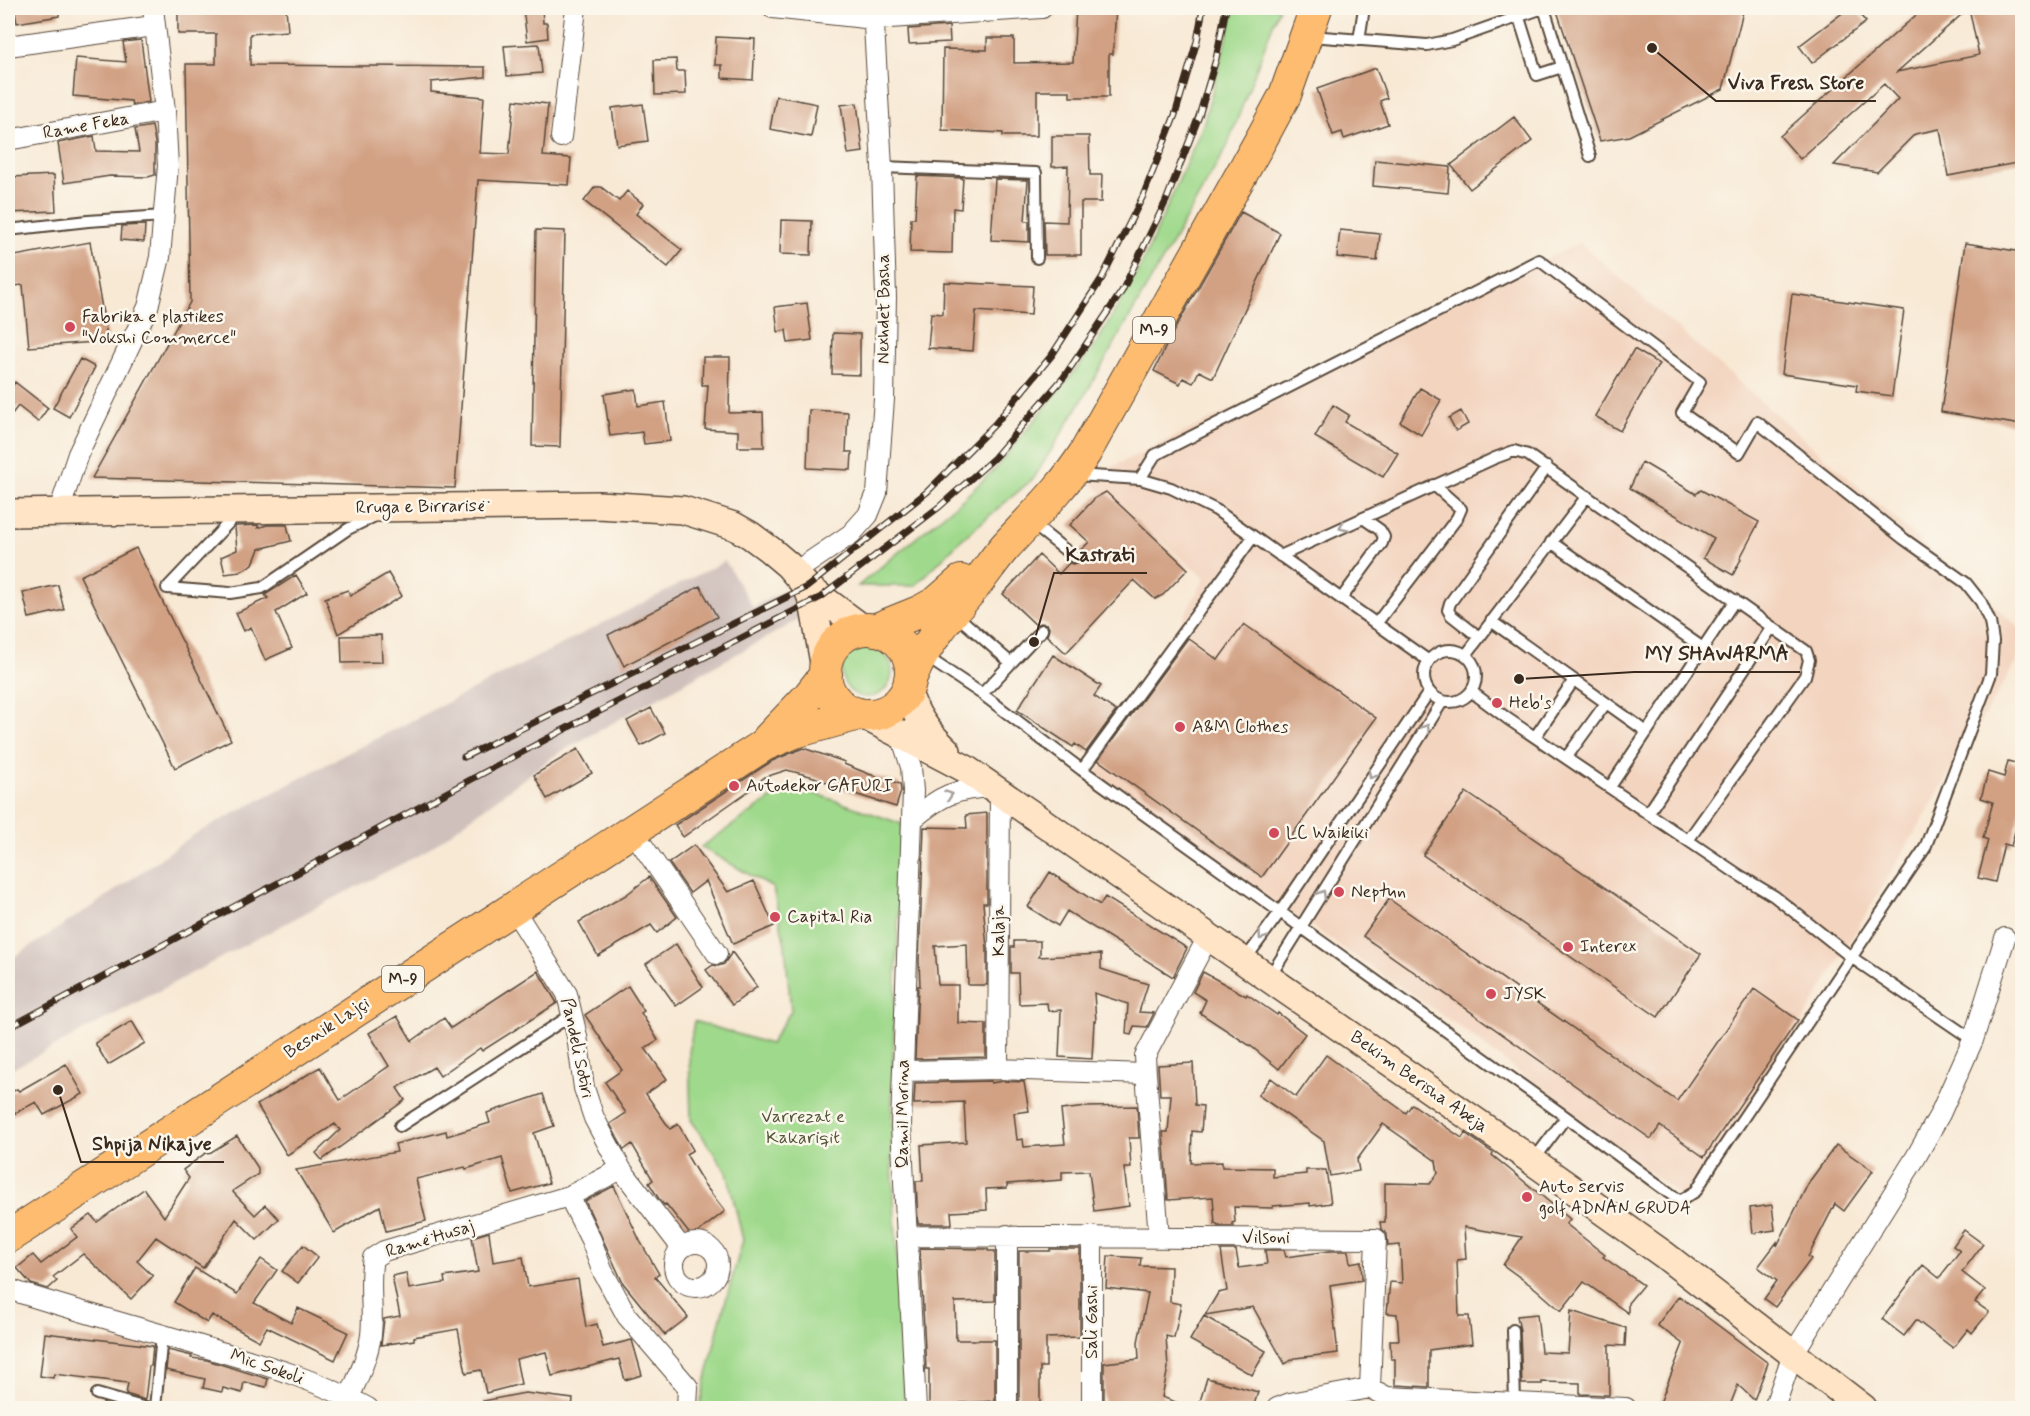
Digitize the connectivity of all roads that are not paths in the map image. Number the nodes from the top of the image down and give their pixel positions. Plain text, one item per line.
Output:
1 (576, 8) edge
2 (773, 8) edge
3 (1042, 8) edge
4 (1364, 8) edge
5 (1544, 8) edge
6 (1517, 12) edge
7 (873, 13) edge
8 (153, 17) edge
9 (1312, 22) edge
10 (1359, 40) junction
11 (8, 46) edge
12 (1562, 67) junction
13 (165, 111) junction
14 (561, 137) dead end
15 (8, 140) edge
16 (1590, 156) dead end
17 (882, 167) junction
18 (164, 216) junction
19 (8, 230) edge
20 (1037, 258) dead end
21 (1546, 467) junction
22 (1071, 474) junction
23 (1140, 478) junction
24 (1434, 485) junction
25 (1587, 496) junction
26 (395, 507) junction
27 (242, 509) junction
28 (59, 511) junction
29 (8, 513) edge
30 (1363, 518) junction
31 (1030, 522) junction
32 (1253, 537) junction
33 (1551, 542) junction
34 (1003, 550) junction
35 (1280, 556) junction
36 (1074, 557) dead end
37 (801, 580) junction
38 (1341, 599) junction
39 (1735, 600) junction
40 (952, 611) junction
41 (1491, 621) junction
42 (1376, 624) junction
43 (1772, 627) junction
44 (870, 630) junction
45 (1041, 630) dead end
46 (1479, 637) junction
47 (1703, 648) junction
48 (1466, 655) junction
49 (1429, 661) junction
50 (1011, 663) junction
51 (826, 671) junction
52 (913, 674) junction
53 (1574, 680) junction
54 (1429, 692) junction
55 (1472, 692) junction
56 (982, 694) junction
57 (1442, 702) junction
58 (1606, 703) junction
59 (861, 714) junction
60 (1647, 732) junction
61 (901, 735) junction
62 (1535, 737) junction
63 (764, 745) junction
64 (1566, 758) junction
65 (966, 769) junction
66 (1082, 770) junction
67 (1610, 787) junction
68 (996, 790) junction
69 (1649, 812) junction
70 (913, 819) junction
71 (632, 830) junction
72 (1689, 839) junction
73 (513, 908) junction
74 (1280, 912) junction
75 (1301, 927) junction
76 (1208, 936) junction
77 (2004, 938) dead end
78 (717, 954) dead end
79 (1851, 957) junction
80 (1244, 961) junction
81 (1268, 978) junction
82 (573, 1014) junction
83 (1973, 1040) junction
84 (998, 1069) junction
85 (903, 1071) junction
86 (1146, 1074) junction
87 (1566, 1117) junction
88 (400, 1126) dead end
89 (1533, 1161) junction
90 (621, 1169) junction
91 (570, 1196) junction
92 (42, 1214) junction
93 (8, 1223) edge
94 (1007, 1235) junction
95 (907, 1236) junction
96 (1092, 1236) junction
97 (8, 1237) edge
98 (1159, 1237) junction
99 (681, 1247) dead end
100 (8, 1290) edge
101 (1514, 1330) dead end
102 (162, 1335) junction
103 (1793, 1354) junction
104 (97, 1394) dead end
105 (349, 1398) junction
106 (1382, 1398) edge
107 (1007, 1400) dead end
108 (1515, 1404) junction
109 (146, 1408) edge
110 (155, 1408) edge
111 (368, 1408) edge
112 (687, 1408) edge
113 (915, 1408) edge
114 (1092, 1408) edge
115 (1278, 1408) edge
116 (1626, 1408) edge
117 (1774, 1408) edge
118 (1863, 1408) edge

1 - 14 street
2 - 7 street
3 - 7 street
4 - 10 lane
5 - 6 lane
5 - 12 lane
6 - 10 lane
6 - 12 lane
7 - 17 street, Nexhdet Basha
8 - 11 street
8 - 13 street
9 - 10 lane
9 - 22 main road, M-9
12 - 16 lane
13 - 15 street, Rame Feka
13 - 18 street
17 - 20 lane
17 - 37 street, Nexhdet Basha
18 - 19 lane
18 - 28 street
21 - 24 lane
21 - 25 lane
21 - 46 lane
22 - 23 lane
22 - 31 main road, M-9
23 - 32 lane
23 - 79 lane
24 - 30 lane
24 - 42 lane
25 - 33 lane
25 - 39 lane
26 - 27 street, Rruga e Birrarisë
26 - 27 lane
26 - 37 street, Rruga e Birrarisë
27 - 28 street, Rruga e Birrarisë
28 - 29 street, Rruga e Birrarisë
30 -> 35 lane
30 - 38 lane
31 - 34 main road, M-9
31 - 36 lane
32 - 35 lane
32 - 66 lane
33 - 41 lane
33 - 47 lane
34 - 40 main road, M-9
34 - 44 main road, M-9
35 - 38 lane
37 - 44 street, Rruga e Birrarisë
37 - 51 street
38 - 42 lane
39 - 43 lane
39 - 47 lane
40 - 50 lane
40 - 52 main road, M-9
41 - 46 lane
41 - 53 lane
42 - 49 lane
43 - 69 lane
43 - 72 lane
44 - 51 main road, M-9
44 - 52 main road
45 - 50 lane
46 - 48 lane
47 - 60 lane
48 - 49 lane
48 - 55 lane
49 - 54 lane
50 - 56 lane
51 - 59 main road
51 - 63 main road, Besnik Lajçi / M-9
52 - 56 lane
52 - 59 main road, M-9
52 - 65 street, Bekim Berisha Abeja
53 - 58 lane
53 - 62 lane
54 - 57 lane
54 -> 74 lane
55 - 57 lane
55 - 62 lane
56 - 66 lane
75 -> 57 lane
58 - 60 lane
58 - 64 lane
59 - 61 street, Bekim Berisha Abeja
59 - 63 main road, Besnik Lajçi / M-9
60 - 67 lane
61 - 65 street, Bekim Berisha Abeja
61 - 70 street, Qamil Morina
62 - 64 lane
63 - 71 main road, Besnik Lajçi / M-9
64 - 67 lane
65 - 68 street, Bekim Berisha Abeja
66 - 74 lane
67 - 69 lane
70 -> 68 street
68 - 76 street, Bekim Berisha Abeja
68 - 84 street, Kalaja
69 - 72 lane
70 - 85 street, Qamil Morina
71 - 73 main road, Besnik Lajçi / M-9
71 - 78 street
72 - 79 lane
73 - 82 street, Pandeli Sotiri
73 - 92 main road, Besnik Lajçi / M-9
74 - 75 lane
74 -> 80 lane
75 - 81 lane
75 - 87 lane
76 - 80 street, Bekim Berisha Abeja
76 - 86 street
77 - 83 street
79 - 83 lane
79 - 87 lane
80 - 81 street, Bekim Berisha Abeja
81 - 89 street, Bekim Berisha Abeja
82 - 88 lane
82 - 90 street, Pandeli Sotiri
83 - 103 street
84 - 85 street
84 - 86 street
85 - 95 street, Qamil Morina
86 - 98 street
87 - 89 lane
89 - 103 street, Bekim Berisha Abeja
90 - 91 street, Ramë Husaj
90 - 99 street, Pandeli Sotiri
91 - 105 street, Ramë Husaj
91 - 112 street
92 - 93 main road, Besnik Lajçi / M-9
92 - 97 main road, Besnik Lajçi / M-9
94 - 95 street, Vilsoni
94 - 96 street, Vilsoni
94 - 107 street
95 - 113 street, Qamil Morina
96 - 98 street, Vilsoni
96 - 114 street, Sali Gashi
98 - 106 street, Vilsoni
100 - 102 street, Mic Sokoli
101 - 108 lane
102 - 105 street, Mic Sokoli
102 - 110 lane
103 - 117 street
103 - 118 street, Bekim Berisha Abeja
104 - 109 lane
105 - 111 street, Mic Sokoli
106 - 108 street
106 - 115 street
108 - 116 street

